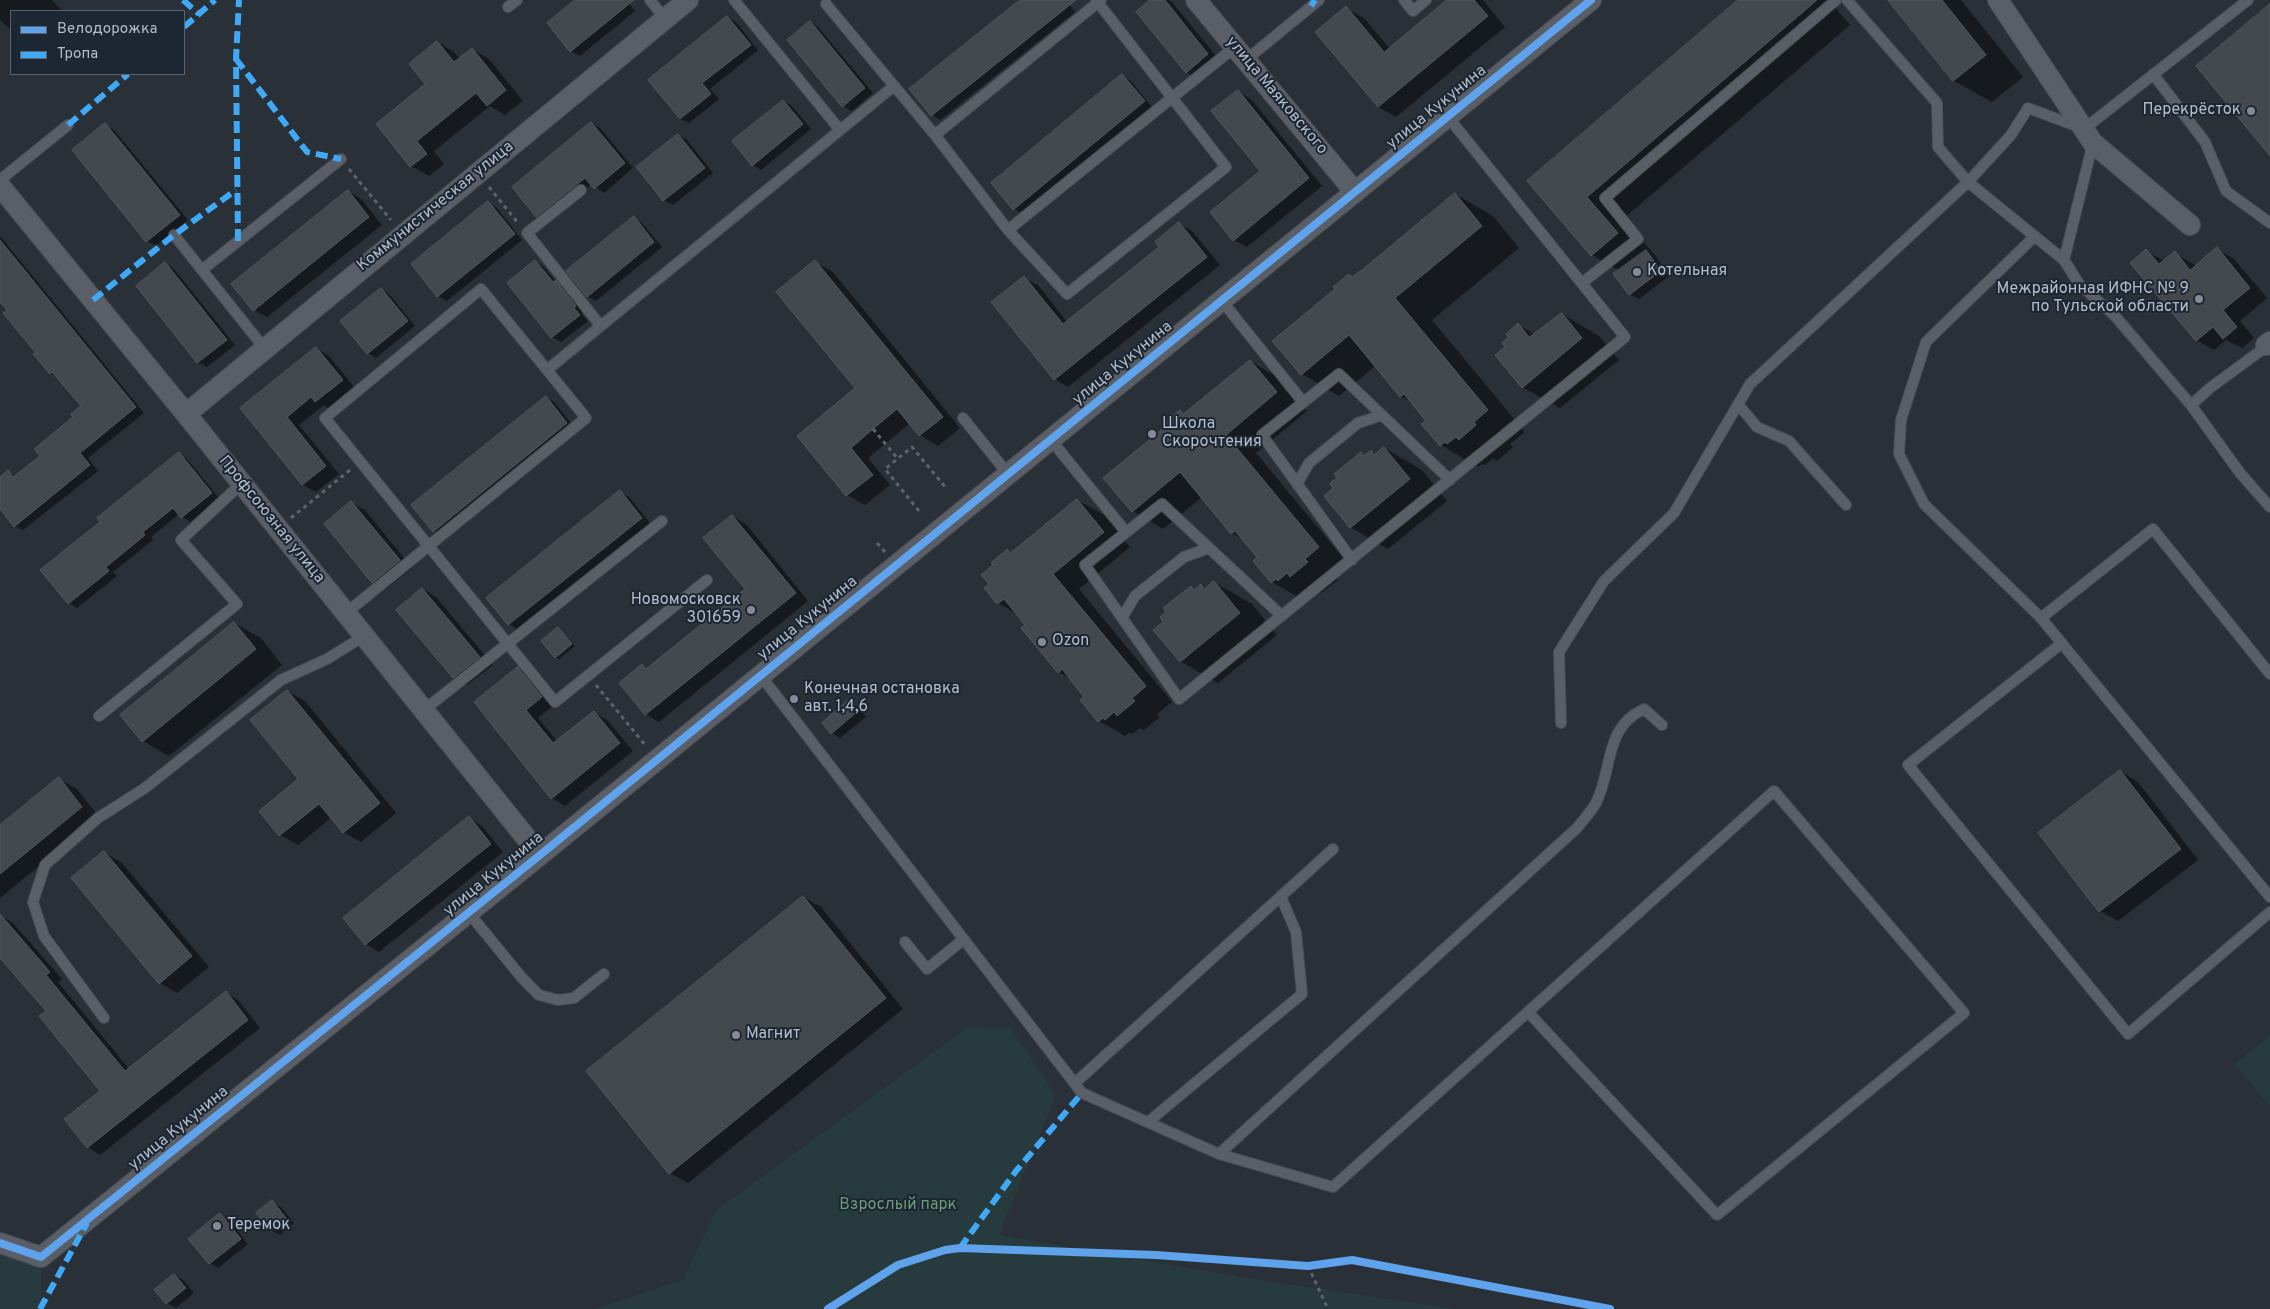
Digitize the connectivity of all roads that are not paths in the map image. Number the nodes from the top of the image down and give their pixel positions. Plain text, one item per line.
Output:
1 (650, 0) edge
2 (688, 0) edge
3 (734, 0) edge
4 (1196, 0) edge
5 (1319, 0) edge
6 (1404, 0) edge
7 (1426, 0) edge
8 (1591, 0) edge
9 (1836, 0) edge
10 (1847, 0) edge
11 (1998, 0) edge
12 (2248, 0) edge
13 (1098, 1) edge
14 (826, 4) dead end
15 (665, 19) junction
16 (1241, 54) junction
17 (2153, 74) junction
18 (894, 86) junction
19 (1172, 98) junction
20 (1448, 117) junction
21 (68, 125) dead end
22 (840, 130) junction
23 (935, 135) junction
24 (2088, 136) junction
25 (341, 159) road end
26 (0, 180) edge
27 (1968, 182) junction
28 (0, 186) edge
29 (581, 190) dead end
30 (1355, 192) junction
31 (2270, 223) edge
32 (2190, 225) dead end
33 (1008, 230) junction
34 (174, 235) dead end
35 (2035, 236) junction
36 (2064, 260) junction
37 (202, 270) junction
38 (1582, 283) junction
39 (1222, 301) junction
40 (600, 325) junction
41 (2269, 345) edge
42 (265, 349) junction
43 (547, 370) junction
44 (1303, 402) junction
45 (1738, 404) junction
46 (2191, 405) junction
47 (186, 414) junction
48 (1382, 415) junction
49 (963, 418) dead end
50 (1051, 440) junction
51 (1008, 474) junction
52 (1450, 480) junction
53 (242, 484) junction
54 (1297, 484) junction
55 (1846, 505) dead end
56 (2270, 507) edge
57 (662, 521) dead end
58 (1126, 532) junction
59 (429, 547) junction
60 (1209, 548) junction
61 (1352, 560) junction
62 (707, 580) dead end
63 (346, 613) junction
64 (1282, 616) junction
65 (1122, 618) junction
66 (2041, 618) junction
67 (364, 636) junction
68 (508, 643) junction
69 (2062, 643) junction
70 (2270, 674) edge
71 (761, 676) junction
72 (424, 710) junction
73 (99, 716) dead end
74 (1562, 722) dead end
75 (1662, 725) dead end
76 (1333, 849) dead end
77 (540, 856) junction
78 (1281, 897) junction
79 (2270, 897) edge
80 (2270, 912) edge
81 (469, 913) junction
82 (964, 939) junction
83 (905, 942) dead end
84 (604, 974) dead end
85 (1528, 1012) junction
86 (104, 1018) dead end
87 (1075, 1083) junction
88 (1148, 1122) junction
89 (1219, 1154) junction
90 (0, 1243) edge

1 - 15 lane
2 - 15 street, Коммунистическая улица
3 - 22 lane
4 - 16 street, улица Маяковского
5 - 16 lane
6 - 7 lane
8 - 20 street, улица Кукунина
9 - 38 lane
10 - 27 lane
11 - 24 street
12 - 17 lane
13 - 19 lane
13 - 23 lane
14 - 18 lane
15 - 42 street, Коммунистическая улица
16 - 19 lane
16 - 30 street, улица Маяковского
17 - 24 lane
17 - 31 lane
18 - 22 lane
18 - 23 lane
19 - 33 lane
19 - 33 lane
20 - 30 street, улица Кукунина
20 - 38 lane
21 - 26 lane
22 - 40 lane
23 - 33 lane
24 - 27 lane
24 - 32 street
24 - 36 lane
25 - 37 lane
27 - 35 lane
27 - 45 lane
28 - 47 street, Профсоюзная улица
29 - 40 lane
30 - 39 street, улица Кукунина
34 - 37 lane
35 - 36 lane
35 - 66 lane
36 - 46 lane
37 - 42 lane
38 - 52 lane
39 - 44 lane
39 - 50 street, улица Кукунина
40 - 43 lane
41 - 46 lane
42 - 47 street, Коммунистическая улица
43 - 59 lane
43 - 59 lane
44 - 48 lane
44 - 54 lane
45 - 55 lane
45 - 74 lane
46 - 56 lane
47 - 53 street, Профсоюзная улица
48 - 52 lane
48 - 54 lane
49 - 51 lane
50 - 51 street, улица Кукунина
50 - 58 lane
51 - 71 street, улица Кукунина
52 - 61 lane
53 - 63 street, Профсоюзная улица
53 - 73 lane
54 - 61 lane
57 - 68 lane
58 - 60 lane
58 - 65 lane
59 - 63 lane
59 - 68 lane
60 - 64 lane
60 - 65 lane
61 - 64 lane
62 - 68 lane
63 - 67 street, Профсоюзная улица
64 - 65 lane
66 - 69 lane
66 - 70 lane
67 - 72 street, Профсоюзная улица
67 - 86 lane
68 - 72 lane
69 - 79 lane
69 - 80 lane
71 - 77 street, улица Кукунина
71 - 82 lane
72 - 77 street, Профсоюзная улица
75 - 89 lane
76 - 78 lane
77 - 81 street, улица Кукунина
78 - 87 lane
78 - 88 lane
81 - 84 lane
81 - 90 street, улица Кукунина
82 - 83 lane
82 - 87 lane
85 - 85 lane
85 - 89 lane
87 - 88 lane
88 - 89 lane

